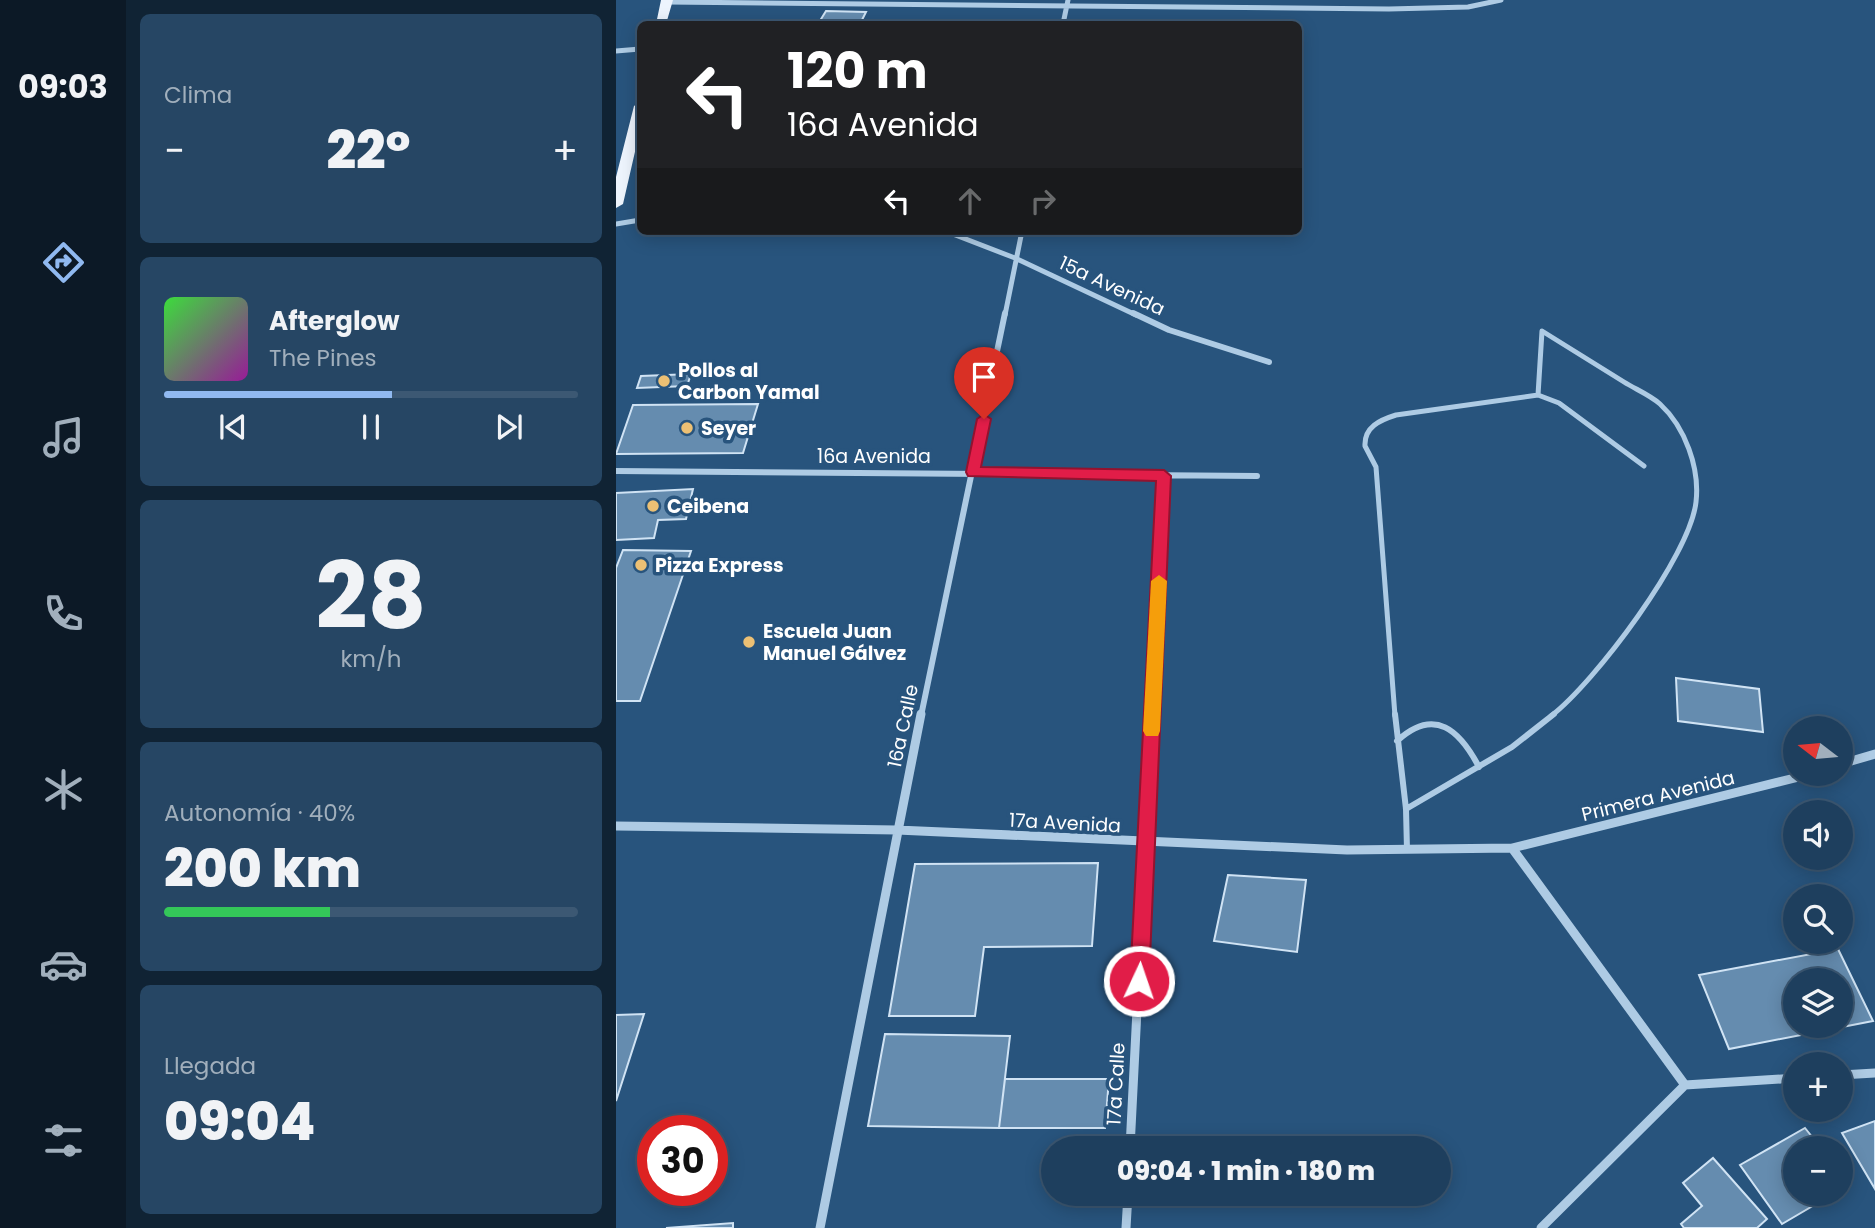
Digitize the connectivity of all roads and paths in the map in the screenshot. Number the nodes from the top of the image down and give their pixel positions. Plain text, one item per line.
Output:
1 (1068, 0) edge
2 (1500, 0) edge
3 (667, 1) edge
4 (724, 1) edge
5 (1066, 8) junction
6 (662, 21) edge
7 (1064, 21) edge
8 (637, 49) edge
9 (616, 51) edge
10 (637, 119) edge
11 (616, 204) edge
12 (637, 220) edge
13 (616, 224) edge
14 (956, 235) edge
15 (1021, 235) edge
16 (1016, 258) junction
17 (1269, 362) dead end
18 (1538, 395) junction
19 (1644, 466) dead end
20 (616, 471) edge
21 (973, 472) junction
22 (1164, 476) junction
23 (1257, 476) dead end
24 (1397, 741) junction
25 (1875, 754) edge
26 (1853, 760) edge
27 (1479, 767) junction
28 (1783, 781) edge
29 (1406, 809) junction
30 (616, 826) edge
31 (897, 831) junction
32 (1147, 843) junction
33 (1512, 848) junction
34 (1407, 851) junction
35 (1875, 1073) edge
36 (1853, 1074) edge
37 (1783, 1079) edge
38 (1685, 1085) junction
39 (1131, 1136) edge
40 (1127, 1206) edge
41 (820, 1228) edge
42 (1126, 1228) edge
43 (1541, 1228) edge

1 - 5 street
2 - 5 street
3 - 4 street
3 - 6 main road
4 - 5 street
5 - 7 street
8 - 9 street
10 - 11 main road
12 - 13 street
14 - 16 street, 15a Avenida
15 - 16 street, 16a Calle
16 - 17 street, 15a Avenida
16 - 21 street, 16a Calle
18 - 19 lane
18 - 24 lane
18 - 27 lane
20 - 21 street, 16a Avenida
21 - 22 street, 16a Avenida
21 - 31 street, 16a Calle
22 - 23 street, 16a Avenida
22 - 32 street, 17a Calle
24 - 27 lane
24 - 29 lane
25 - 26 street
27 - 29 lane
28 - 33 street, Primera Avenida
29 - 34 lane
30 - 31 street, 17a Avenida
31 - 32 street, 17a Avenida
31 - 41 street, 16a Calle
32 - 34 street, 17a Avenida
32 - 39 street, 17a Calle
33 - 34 street, 17a Avenida
33 - 38 street
35 - 36 street
37 - 38 street
38 - 43 street
40 - 42 street

